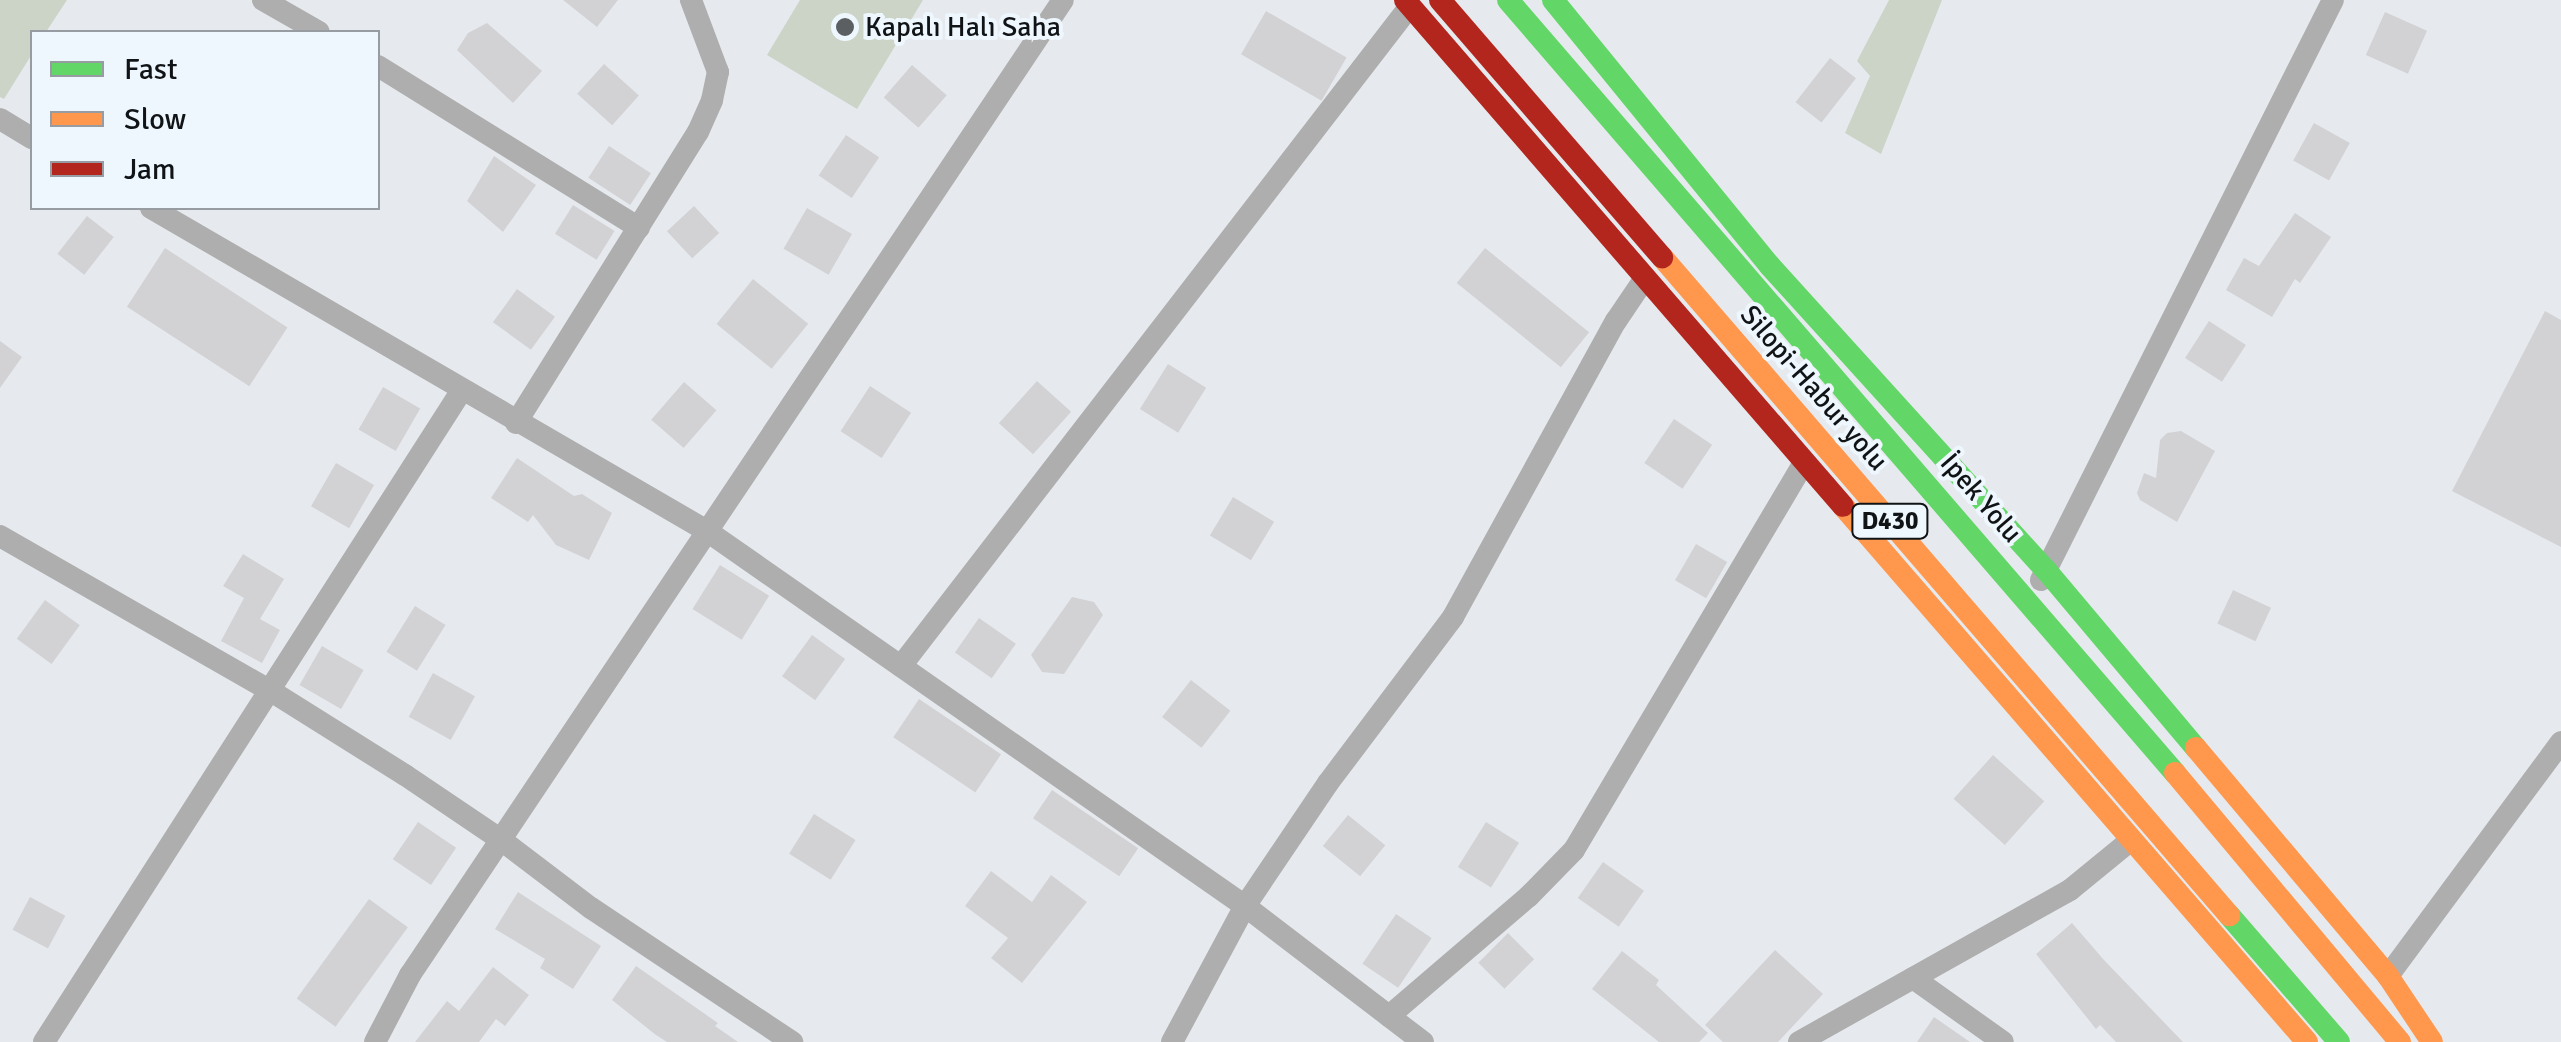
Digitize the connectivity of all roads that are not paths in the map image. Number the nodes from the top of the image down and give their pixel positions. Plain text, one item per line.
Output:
1 (263, 0) edge
2 (691, 0) edge
3 (1064, 0) edge
4 (1440, 0) edge
5 (1508, 0) edge
6 (1553, 0) edge
7 (2332, 0) edge
8 (1408, 3) edge
9 (316, 30) edge
10 (380, 67) edge
11 (0, 119) edge
12 (30, 137) edge
13 (154, 210) edge
14 (639, 228) junction
15 (1645, 278) junction
16 (462, 390) junction
17 (516, 422) junction
18 (1804, 462) junction
19 (708, 530) junction
20 (0, 536) edge
21 (2046, 570) junction
22 (2030, 601) junction
23 (901, 666) junction
24 (271, 691) junction
25 (2561, 742) edge
26 (500, 839) junction
27 (2131, 840) junction
28 (1244, 906) junction
29 (2388, 976) junction
30 (1913, 978) junction
31 (1389, 1016) junction
32 (44, 1042) edge
33 (375, 1042) edge
34 (792, 1042) edge
35 (1172, 1042) edge
36 (1422, 1042) edge
37 (1798, 1042) edge
38 (2002, 1042) edge
39 (2307, 1042) edge
40 (2339, 1042) edge
41 (2400, 1042) edge
42 (2432, 1042) edge

1 - 9 street
2 - 14 street
3 - 19 street
4 - 40 main road, Silopi-Habur yolu / D430
5 - 22 main road, İpek Yolu / D430
6 - 21 main road
7 - 21 street
8 - 15 main road
8 - 23 street
10 - 14 street
11 - 12 street
13 - 16 street
14 - 17 street
15 - 18 main road
15 - 28 street
16 - 17 street
16 - 24 street
17 - 19 street
18 - 27 main road
18 - 31 street
19 - 23 street
19 - 26 street
20 - 24 street
21 - 22 street
21 - 29 main road
22 - 41 main road, İpek Yolu / D430
23 - 28 street
24 - 26 street
24 - 32 street
25 - 29 street
26 - 33 street
26 - 34 street
27 - 30 street
27 - 39 main road
28 - 31 street
28 - 35 street
29 - 42 main road
30 - 37 street
30 - 38 street
31 - 36 street

